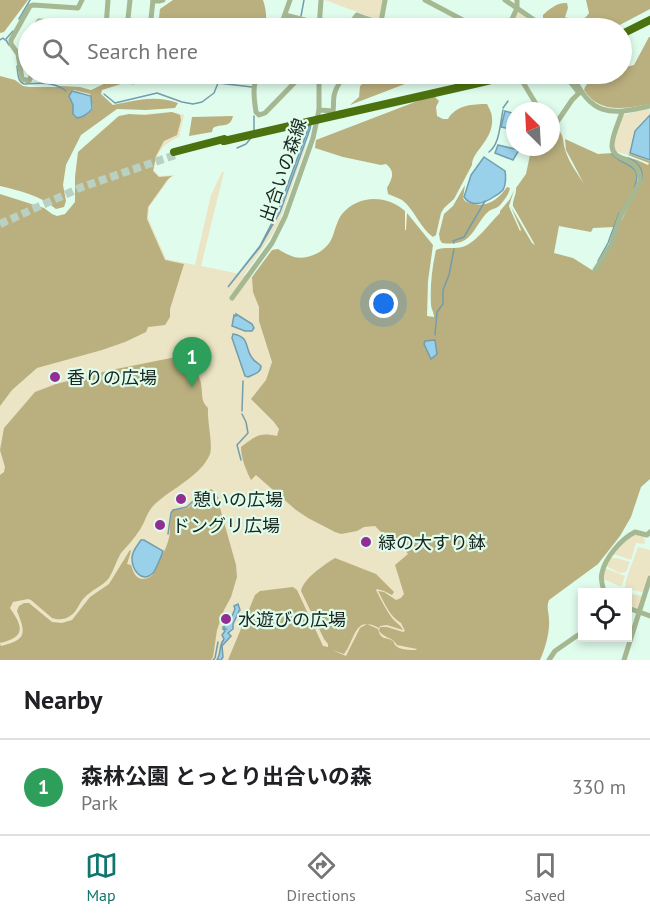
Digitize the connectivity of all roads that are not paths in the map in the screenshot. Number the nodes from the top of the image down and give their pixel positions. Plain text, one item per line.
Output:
1 (82, 0) edge
2 (108, 0) edge
3 (130, 0) edge
4 (153, 0) edge
5 (163, 0) edge
6 (283, 0) edge
7 (321, 0) edge
8 (385, 0) edge
9 (425, 0) edge
10 (506, 0) edge
11 (517, 0) edge
12 (290, 1) edge
13 (517, 8) junction
14 (285, 15) junction
15 (23, 18) edge
16 (107, 18) edge
17 (128, 18) edge
18 (151, 18) edge
19 (284, 18) edge
20 (294, 18) edge
21 (320, 18) edge
22 (382, 18) edge
23 (459, 18) edge
24 (512, 18) edge
25 (532, 18) edge
26 (650, 22) edge
27 (18, 27) edge
28 (632, 30) edge
29 (18, 54) edge
30 (256, 84) edge
31 (293, 84) edge
32 (319, 84) edge
33 (338, 84) edge
34 (469, 84) edge
35 (523, 84) edge
36 (573, 84) edge
37 (576, 84) edge
38 (580, 92) junction
39 (535, 102) edge
40 (650, 106) edge
41 (319, 110) junction
42 (621, 112) junction
43 (560, 118) edge
44 (175, 153) tunnel mouth
45 (595, 270) dead end
46 (232, 298) dead end
47 (650, 532) edge
48 (650, 578) edge
49 (603, 588) edge
50 (632, 610) edge
51 (639, 612) junction
52 (650, 616) edge
53 (578, 635) edge
54 (549, 660) edge
55 (624, 660) edge

1 - 15 street
2 - 16 street
3 - 17 street
4 - 5 street
4 - 18 street
6 - 12 street
7 - 21 street
8 - 22 street
9 - 23 street
10 - 13 street
11 - 13 street
12 - 14 street
13 - 24 street
13 - 25 street
14 - 19 street
14 - 20 street
26 - 28 highway
27 - 29 street
30 - 31 street
32 - 41 street, 出合いの森線
33 - 41 street
34 - 44 highway, bridge
35 - 39 street
36 - 38 street
37 - 38 street
38 - 42 street
38 - 43 street
40 - 42 street
41 - 46 street, 出合いの森線
42 - 45 street
47 - 49 street
48 - 51 street
50 - 51 street
51 - 52 street
51 - 55 street
53 - 54 street

